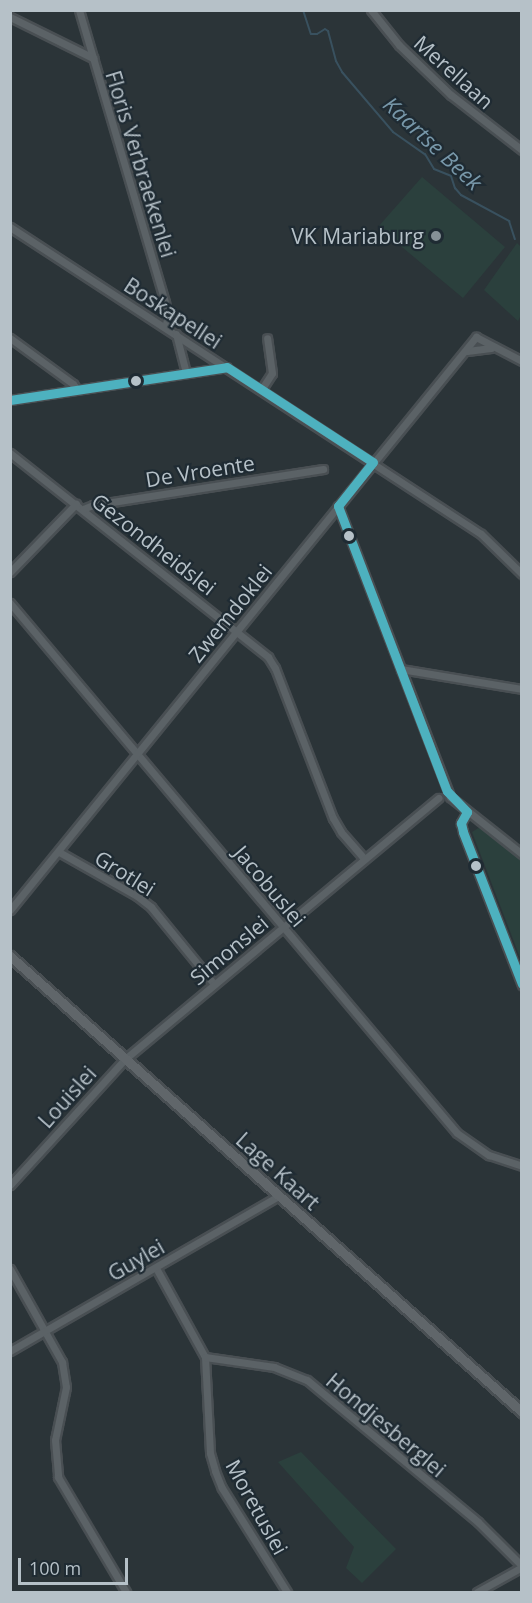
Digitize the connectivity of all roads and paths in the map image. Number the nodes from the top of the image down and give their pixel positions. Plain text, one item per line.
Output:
1 (79, 10) edge
2 (371, 10) edge
3 (10, 17) edge
4 (93, 58) junction
5 (522, 150) edge
6 (10, 227) edge
7 (165, 327) junction
8 (176, 334) junction
9 (10, 338) edge
10 (267, 338) dead end
11 (483, 344) junction
12 (464, 352) junction
13 (522, 361) edge
14 (227, 367) junction
15 (186, 373) junction
16 (77, 390) junction
17 (261, 390) junction
18 (10, 400) edge
19 (10, 453) edge
20 (373, 462) junction
21 (323, 469) dead end
22 (76, 504) junction
23 (338, 506) junction
24 (83, 509) junction
25 (10, 572) edge
26 (522, 574) edge
27 (10, 603) edge
28 (237, 630) junction
29 (401, 669) junction
30 (522, 689) edge
31 (138, 753) junction
32 (438, 798) dead end
33 (467, 812) junction
34 (59, 852) junction
35 (522, 854) edge
36 (364, 858) junction
37 (10, 910) edge
38 (283, 927) junction
39 (10, 956) edge
40 (214, 984) junction
41 (522, 985) edge
42 (125, 1059) junction
43 (522, 1166) edge
44 (10, 1185) edge
45 (279, 1196) junction
46 (156, 1268) junction
47 (10, 1269) edge
48 (46, 1331) junction
49 (10, 1351) edge
50 (205, 1357) junction
51 (522, 1412) edge
52 (522, 1567) edge
53 (126, 1593) edge
54 (287, 1593) edge
55 (477, 1593) edge

1 - 4 street, Floris Verbraekenlei
2 - 5 street, Merellaan
3 - 4 street
4 - 7 street, Floris Verbraekenlei
6 - 7 street, Boskapellei
7 - 8 street, Boskapellei
8 - 14 street, Boskapellei
8 - 15 street
9 - 16 street
10 - 17 street
11 - 12 street
11 - 12 street, Zwemdoklei
11 - 13 street
12 - 20 street, Zwemdoklei
14 - 15 street
14 - 17 street, Boskapellei
15 - 16 street
16 - 18 street
17 - 20 street, Boskapellei
19 - 22 street, Gezondheidslei
20 - 23 street, Zwemdoklei
20 - 26 street, Boskapellei
21 - 24 street, De Vroente
22 - 24 street, Gezondheidslei
22 - 25 street
23 - 28 street, Zwemdoklei
23 - 29 street
24 - 28 street, Gezondheidslei
27 - 31 street, Jacobuslei
28 - 31 street, Zwemdoklei
28 - 36 street, Gezondheidslei
29 - 30 street
29 - 33 street
31 - 34 street, Zwemdoklei
31 - 38 street, Jacobuslei
32 - 36 street, Simonslei
33 - 35 street
33 - 41 street
34 - 37 street, Zwemdoklei
34 - 40 street, Grotlei
36 - 38 street, Simonslei
38 - 40 street, Simonslei
38 - 43 street, Jacobuslei
39 - 42 street, Lage Kaart
40 - 42 street, Simonslei
42 - 44 street, Louislei
42 - 45 street, Lage Kaart
45 - 46 street, Guylei
45 - 51 street, Lage Kaart
46 - 48 street, Guylei
46 - 50 street, Moretuslei
47 - 48 street
48 - 49 street, Guylei
48 - 53 street
50 - 52 street, Hondjesberglei
50 - 54 street, Moretuslei
52 - 55 street

